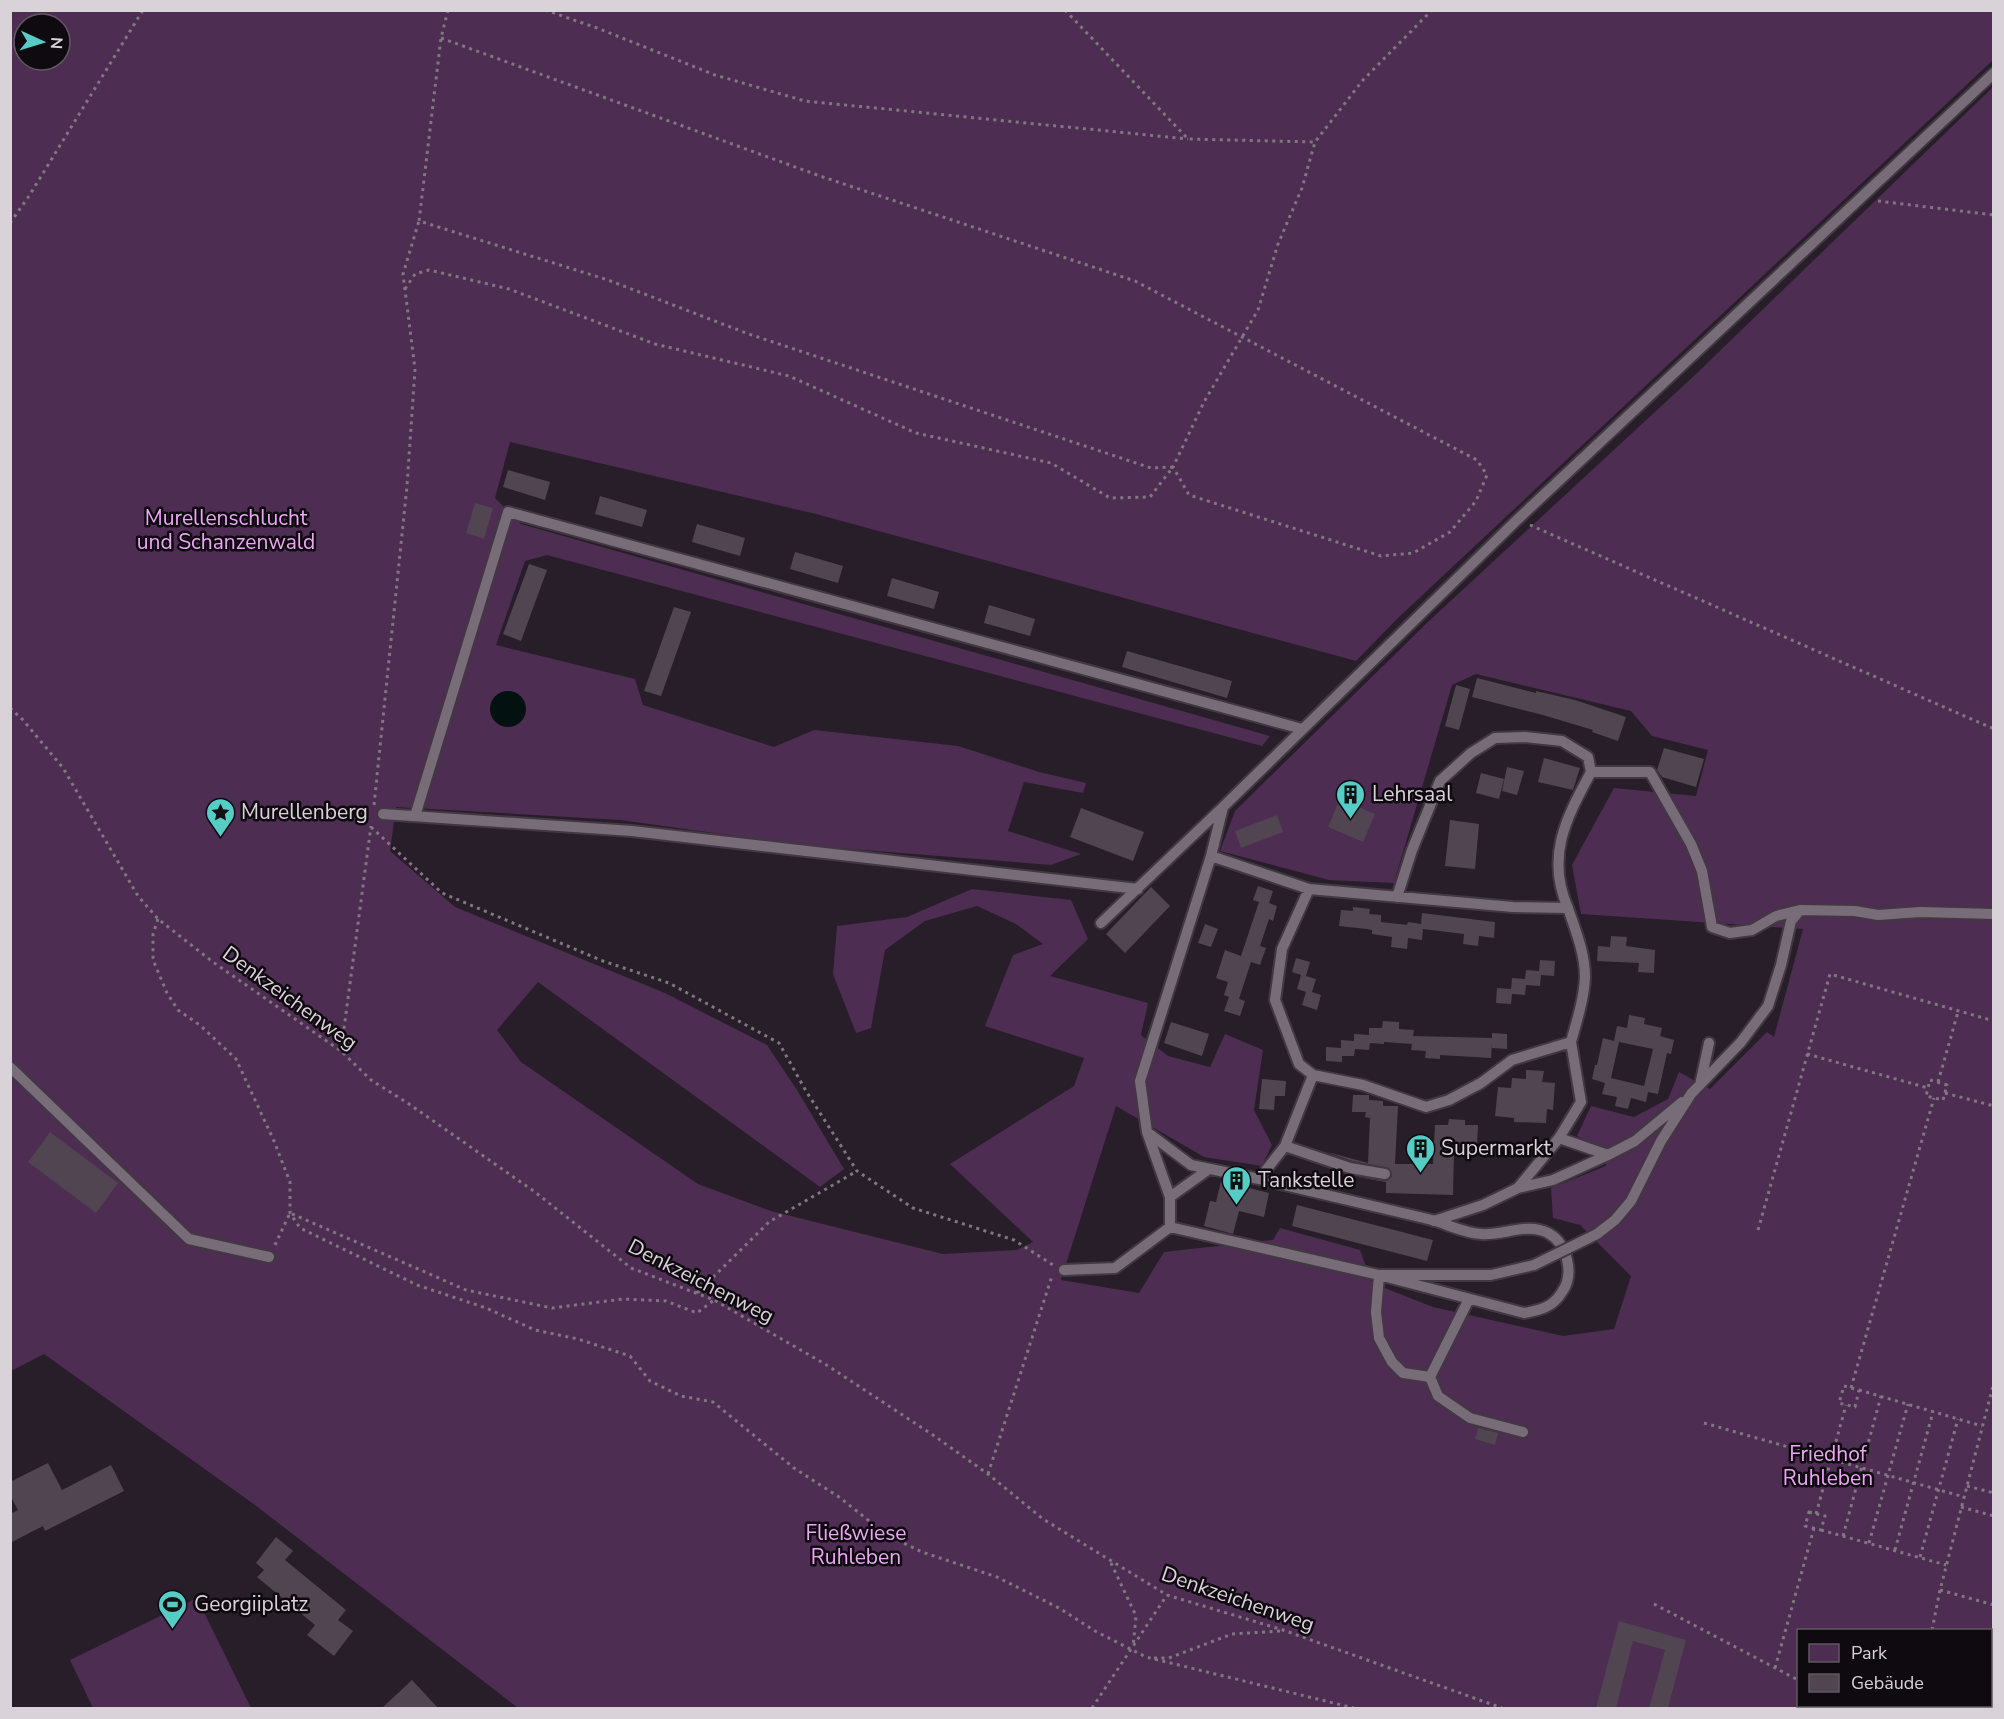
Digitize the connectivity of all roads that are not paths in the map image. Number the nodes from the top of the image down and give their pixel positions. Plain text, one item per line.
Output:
1 (1994, 73) edge
2 (1302, 729) junction
3 (1591, 772) junction
4 (1223, 807) junction
5 (383, 814) dead end
6 (415, 816) junction
7 (1210, 856) junction
8 (1138, 889) junction
9 (1309, 889) junction
10 (1397, 897) junction
11 (1568, 908) junction
12 (1800, 910) junction
13 (1994, 914) edge
14 (1101, 923) dead end
15 (1570, 1041) junction
16 (1709, 1043) dead end
17 (10, 1067) edge
18 (1313, 1075) junction
19 (1700, 1085) junction
20 (1691, 1094) junction
21 (1147, 1132) junction
22 (1559, 1138) junction
23 (1285, 1146) junction
24 (1608, 1155) junction
25 (1209, 1169) junction
26 (1385, 1174) dead end
27 (1259, 1179) junction
28 (1518, 1188) junction
29 (1170, 1197) junction
30 (1434, 1221) junction
31 (1170, 1227) junction
32 (270, 1257) road end
33 (1064, 1270) dead end
34 (1379, 1275) junction
35 (1469, 1299) junction
36 (1430, 1377) junction
37 (1522, 1432) dead end

1 - 2 lane
2 - 4 lane
2 - 6 lane
3 - 10 lane
3 - 11 lane
3 - 12 lane
4 - 7 lane
4 - 8 lane
5 - 6 lane
6 - 8 lane
7 - 9 lane
7 - 21 lane
8 - 14 lane
9 - 10 lane
9 - 18 lane
10 - 11 lane
11 - 15 lane
12 - 13 lane
12 - 19 lane
15 - 18 lane
15 - 22 lane
16 - 19 lane
17 - 32 lane
18 - 23 lane
19 - 20 lane
20 - 24 lane
20 - 34 lane, bridge
21 - 25 lane
21 - 29 lane
22 - 24 lane
22 - 28 lane
23 - 26 lane
23 - 27 lane
24 - 28 lane
25 - 27 lane
25 - 29 lane
27 - 30 lane
28 - 30 lane
29 - 31 lane
30 - 35 lane
31 - 33 lane
31 - 34 lane
34 - 35 lane
34 - 36 lane
35 - 36 lane
36 - 37 lane

